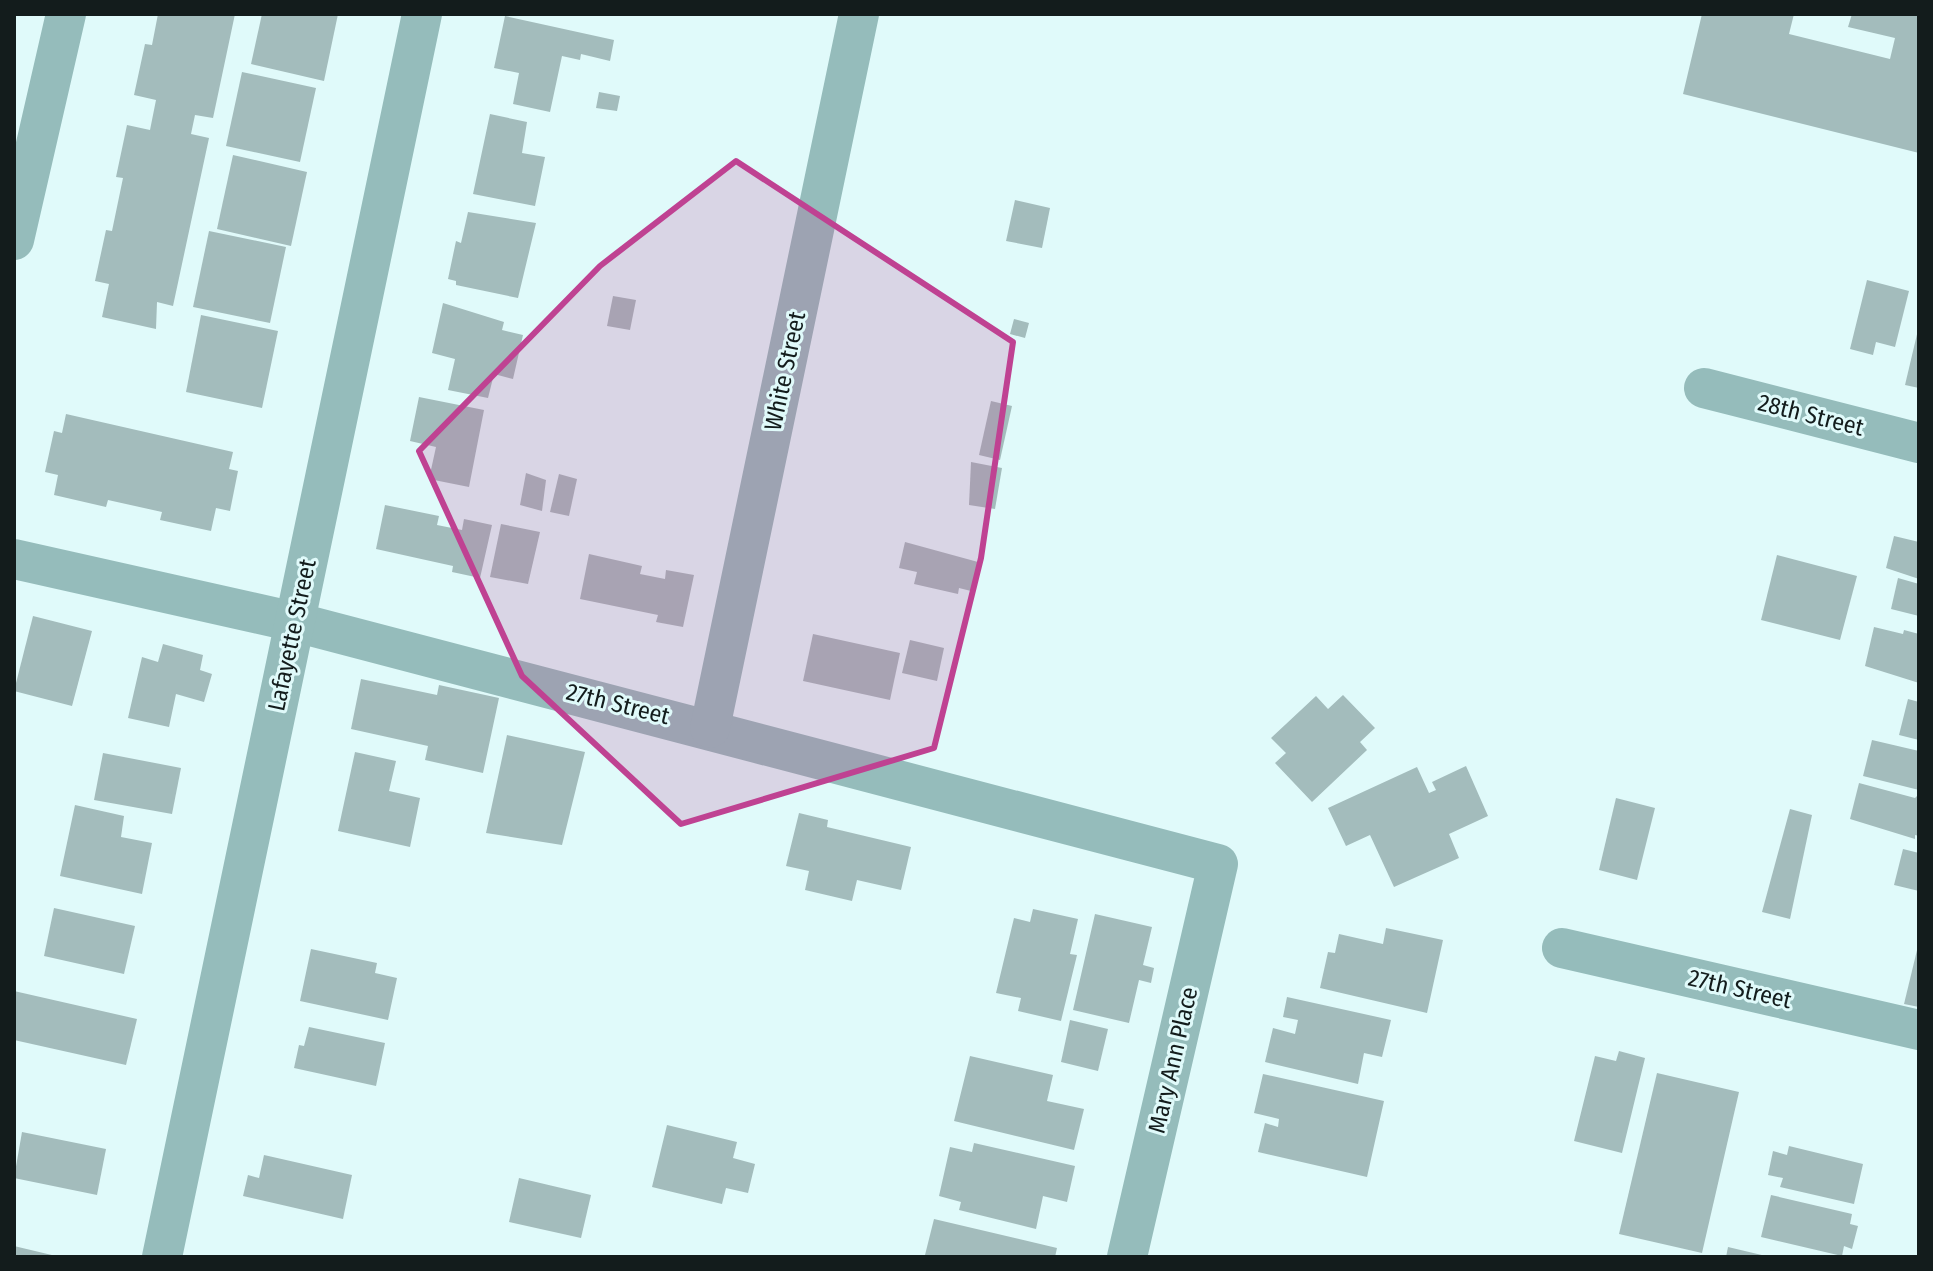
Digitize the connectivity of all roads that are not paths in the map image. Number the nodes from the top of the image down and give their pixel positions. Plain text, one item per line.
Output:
1 (66, 14) edge
2 (422, 14) edge
3 (859, 14) edge
4 (14, 240) edge
5 (1704, 388) dead end
6 (1919, 443) edge
7 (14, 559) edge
8 (295, 622) junction
9 (710, 728) junction
10 (1218, 864) joint
11 (1562, 948) dead end
12 (1919, 1030) edge
13 (162, 1257) edge
14 (1127, 1257) edge

1 - 4 street
2 - 8 street, Lafayette Street
3 - 9 street, White Street
5 - 6 street, 28th Street
7 - 8 street, 27th Street
8 - 9 street, 27th Street
8 - 13 street, Lafayette Street
9 - 10 street, 27th Street
10 - 14 street, Mary Ann Place
11 - 12 street, 27th Street

